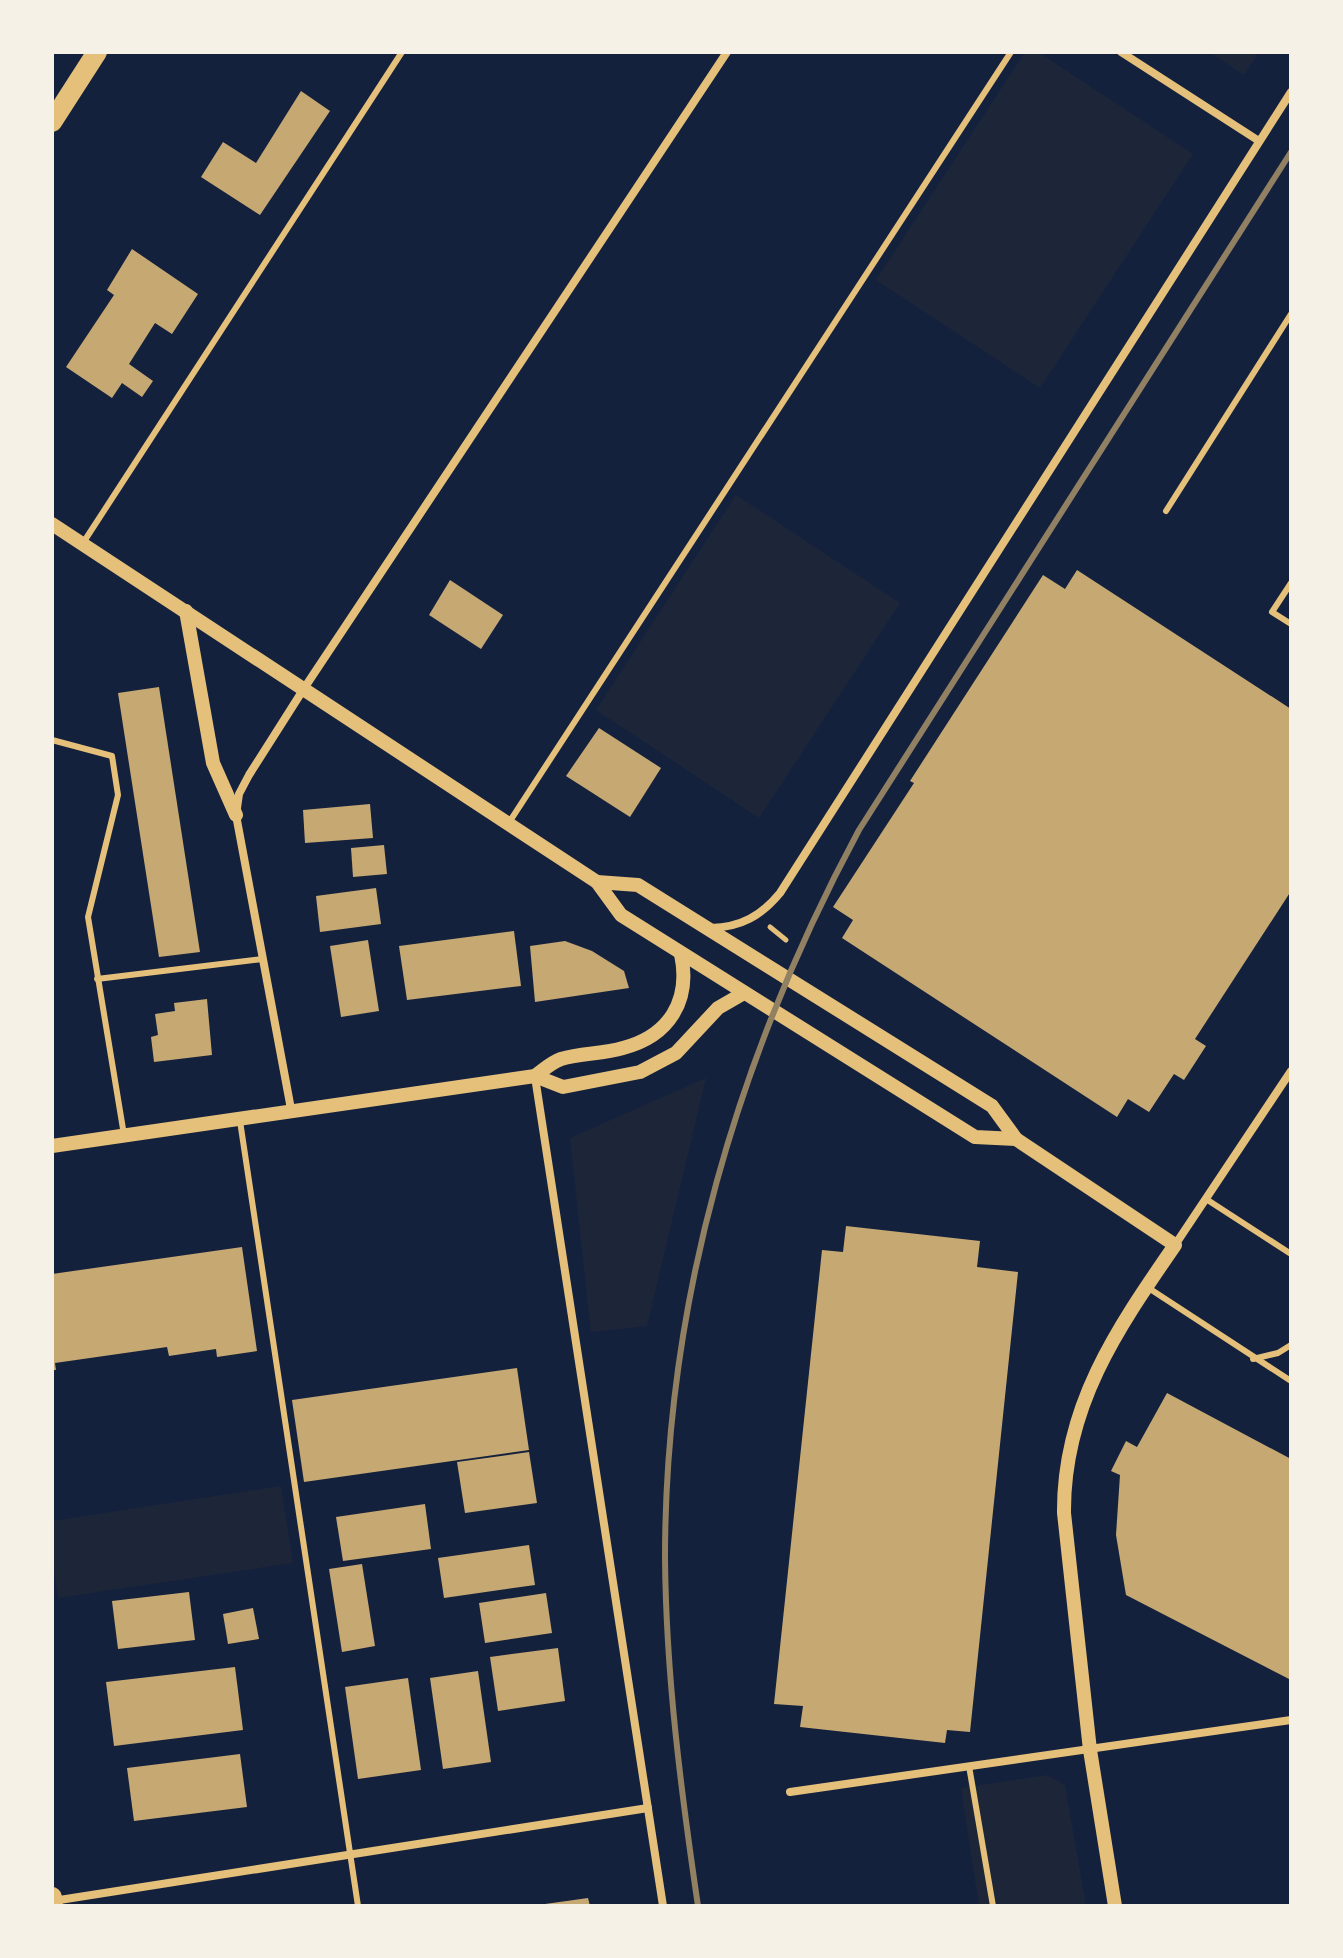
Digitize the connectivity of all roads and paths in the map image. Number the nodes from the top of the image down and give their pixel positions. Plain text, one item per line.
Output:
1 (97, 52) edge
2 (402, 52) edge
3 (727, 52) edge
4 (1011, 52) edge
5 (1121, 52) edge
6 (1291, 92) edge
7 (52, 122) edge
8 (1259, 141) junction
9 (1291, 314) edge
10 (1166, 511) dead end
11 (52, 524) edge
12 (83, 543) junction
13 (1291, 583) edge
14 (186, 611) junction
15 (1291, 624) edge
16 (303, 690) junction
17 (52, 740) edge
18 (236, 815) junction
19 (508, 824) junction
20 (597, 882) junction
21 (769, 927) dead end
22 (707, 928) junction
23 (786, 940) dead end
24 (681, 954) junction
25 (263, 959) junction
26 (97, 979) junction
27 (744, 993) junction
28 (1291, 1071) edge
29 (535, 1076) junction
30 (291, 1109) junction
31 (239, 1118) junction
32 (124, 1135) junction
33 (1016, 1139) junction
34 (52, 1146) edge
35 (1206, 1199) junction
36 (1175, 1245) junction
37 (1291, 1254) edge
38 (1147, 1287) junction
39 (1291, 1345) edge
40 (1253, 1359) junction
41 (1291, 1381) edge
42 (1291, 1720) edge
43 (1090, 1750) junction
44 (969, 1766) junction
45 (790, 1792) dead end
46 (648, 1808) junction
47 (350, 1853) junction
48 (52, 1901) edge
49 (358, 1906) edge
50 (663, 1906) edge
51 (993, 1906) edge
52 (1115, 1906) edge

1 - 7 main road
2 - 12 lane
3 - 16 street
4 - 19 lane
5 - 8 street
6 - 8 street
8 - 22 street
9 - 10 lane
11 - 12 street
12 - 14 street
13 - 15 lane
14 - 16 street
14 - 18 street
16 - 18 street
16 - 19 street
17 - 26 lane
18 - 25 street
19 - 20 street
20 - 22 street
20 - 24 street
21 - 23 path
22 - 33 street
24 - 27 street
24 - 29 street
25 - 26 lane
25 - 30 street
26 - 32 lane
27 - 29 street
27 - 33 street
28 - 35 street
29 - 30 street
29 - 46 street
30 - 31 street
31 - 32 street
31 - 47 lane
32 - 34 street
33 - 36 street
35 - 36 street
35 - 37 lane
36 - 38 street
38 - 40 lane
38 - 43 street
39 - 40 lane
40 - 41 lane
42 - 43 street
43 - 44 street
43 - 52 street
44 - 45 street
44 - 51 lane
46 - 47 street
46 - 50 street
47 - 48 street
47 - 49 lane

